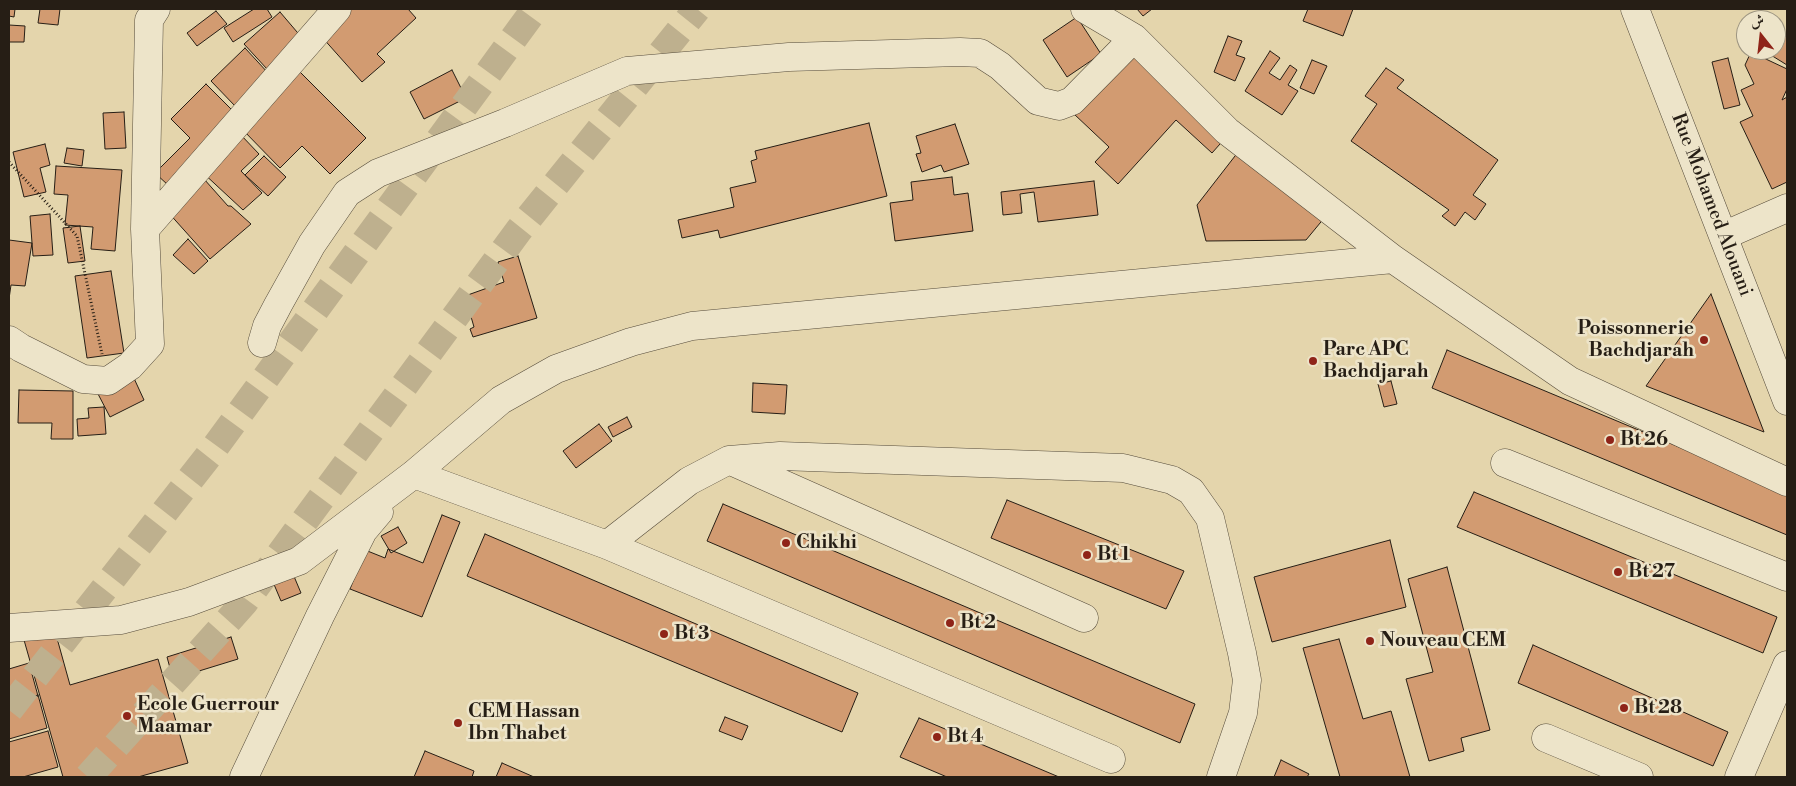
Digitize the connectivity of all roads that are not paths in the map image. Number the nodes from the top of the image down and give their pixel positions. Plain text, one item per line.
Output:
1 (156, 9) edge
2 (337, 9) edge
3 (1085, 9) edge
4 (1635, 9) edge
5 (1134, 38) junction
6 (1787, 208) edge
7 (145, 230) junction
8 (1724, 236) junction
9 (1394, 259) junction
10 (9, 340) edge
11 (262, 343) dead end
12 (1787, 401) edge
13 (728, 460) junction
14 (1505, 463) dead end
15 (414, 474) junction
16 (1787, 482) edge
17 (607, 545) junction
18 (1787, 577) edge
19 (1084, 618) dead end
20 (9, 628) edge
21 (1787, 665) edge
22 (1546, 738) dead end
23 (1111, 759) dead end
24 (244, 777) edge
25 (1221, 777) edge
26 (1640, 777) edge
27 (1739, 777) edge

1 - 7 street
2 - 7 street
3 - 5 street
4 - 8 street, Rue Mohamed Alouani
5 - 9 street
5 - 11 street
6 - 8 street
7 - 10 street
8 - 12 street, Rue Mohamed Alouani
9 - 15 street
9 - 16 street
13 - 17 street
13 - 19 street
13 - 25 street
14 - 18 street
15 - 17 street
15 - 20 street
15 - 24 street
17 - 23 street
21 - 27 street
22 - 26 street

